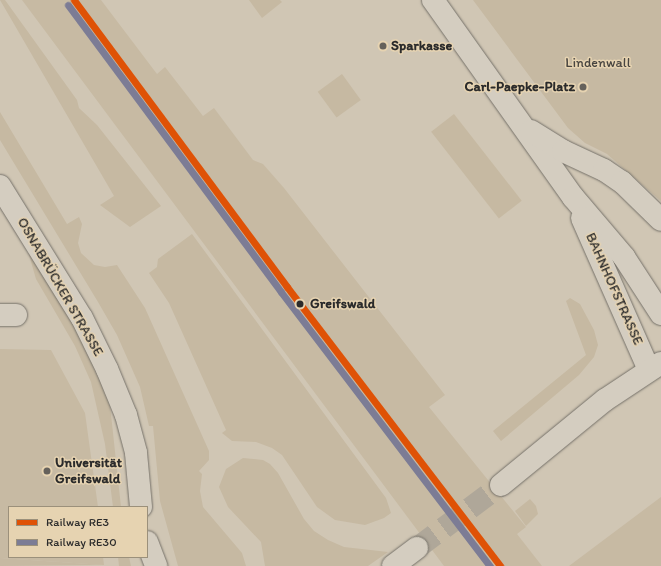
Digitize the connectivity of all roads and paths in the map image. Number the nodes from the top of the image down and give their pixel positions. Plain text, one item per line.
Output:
1 (433, 0) edge
2 (525, 127) junction
3 (0, 186) edge
4 (573, 197) junction
5 (661, 220) edge
6 (661, 314) edge
7 (655, 366) edge
8 (501, 485) tunnel mouth
9 (141, 506) edge
10 (148, 545) edge
11 (417, 548) tunnel mouth
12 (156, 566) edge
13 (393, 566) edge

1 - 2 street, BAHNHOFSTRASSE
2 - 4 street, BAHNHOFSTRASSE
2 - 5 street, BAHNHOFSTRASSE
3 - 9 street, OSNABRÜCKER STRASSE
4 - 6 street, BAHNHOFSTRASSE
4 - 7 street, BAHNHOFSTRASSE
7 - 8 street
10 - 12 street
11 - 13 street

